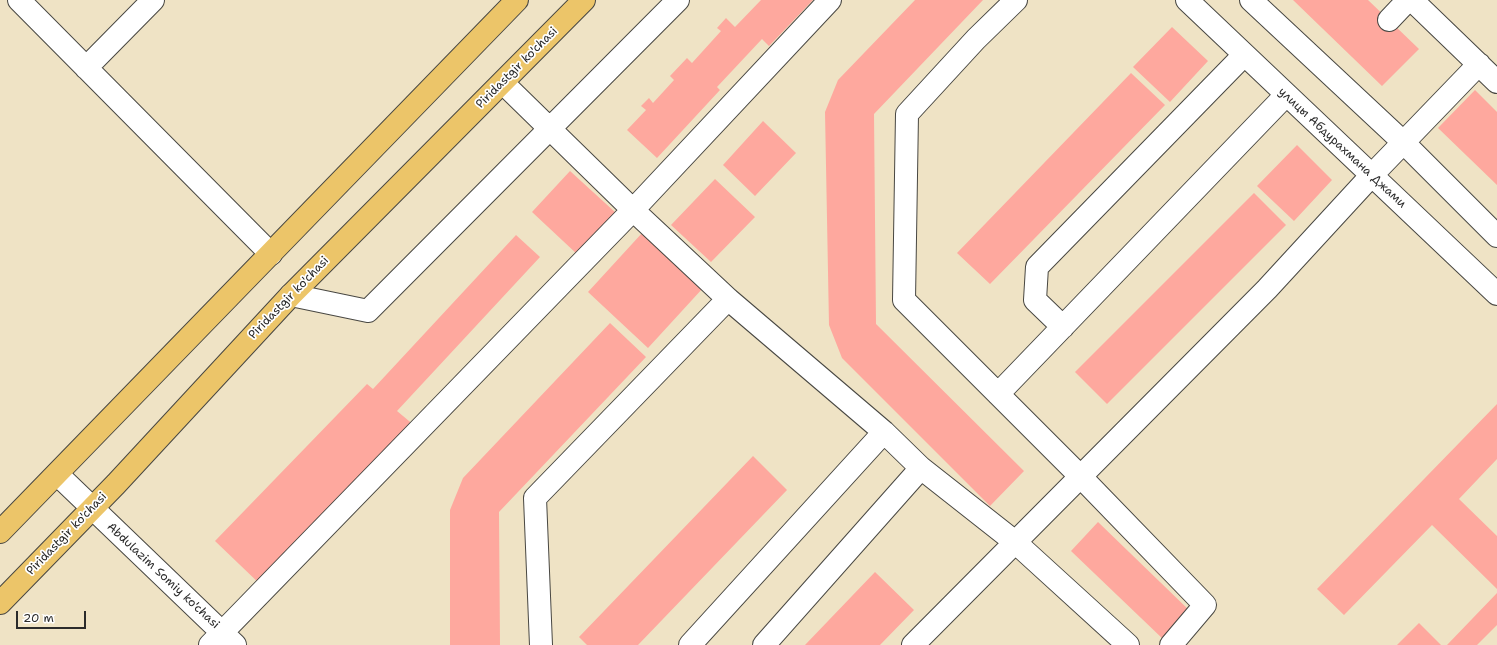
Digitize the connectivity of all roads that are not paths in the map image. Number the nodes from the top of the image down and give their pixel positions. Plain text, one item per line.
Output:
1 (19, 0) edge
2 (153, 0) edge
3 (517, 0) edge
4 (584, 0) edge
5 (678, 0) edge
6 (830, 0) edge
7 (1016, 0) edge
8 (1188, 0) edge
9 (1251, 0) edge
10 (1408, 0) edge
11 (1412, 0) edge
12 (1389, 20) dead end
13 (1244, 55) junction
14 (1479, 64) junction
15 (86, 68) junction
16 (1497, 82) edge
17 (503, 83) junction
18 (1286, 95) junction
19 (550, 130) junction
20 (1403, 142) junction
21 (1372, 176) junction
22 (633, 210) junction
23 (1497, 236) edge
24 (271, 254) junction
25 (291, 294) junction
26 (1497, 294) edge
27 (728, 299) junction
28 (1063, 327) junction
29 (998, 394) junction
30 (884, 432) junction
31 (921, 468) junction
32 (57, 474) junction
33 (1080, 476) junction
34 (91, 508) junction
35 (0, 532) edge
36 (1015, 542) junction
37 (0, 602) edge
38 (222, 641) edge
39 (541, 645) edge
40 (690, 645) edge
41 (764, 645) edge
42 (913, 645) edge
43 (1128, 645) edge
44 (1170, 645) edge

1 - 15 street
2 - 15 street
3 - 24 main road
4 - 17 main road, Piridastgir ko'chasi
5 - 19 street
6 - 22 street
7 - 29 street
8 - 13 street, улицы Абдурахмана Джами
9 - 20 street
10 - 12 street
11 - 14 street
13 - 18 street, улицы Абдурахмана Джами
13 - 28 street
14 - 16 street
14 - 20 street
15 - 24 street
17 - 19 street
17 - 25 main road, Piridastgir ko'chasi
18 - 21 street, улицы Абдурахмана Джами
18 - 28 street
19 - 22 street
19 - 25 street
20 - 21 street
20 - 23 street
21 - 26 street, улицы Абдурахмана Джами
21 - 33 street
22 - 27 street
22 - 38 street
24 - 32 main road
25 - 34 main road, Piridastgir ko'chasi
27 - 30 street
27 - 39 street
28 - 29 street
29 - 33 street
30 - 31 street
30 - 40 street
31 - 36 street
31 - 41 street
32 - 34 street, Abdulazim Somiy ko'chasi
32 - 35 main road
33 - 36 street
33 - 44 street
34 - 37 main road, Piridastgir ko'chasi
34 - 38 street, Abdulazim Somiy ko'chasi
36 - 42 street
36 - 43 street

